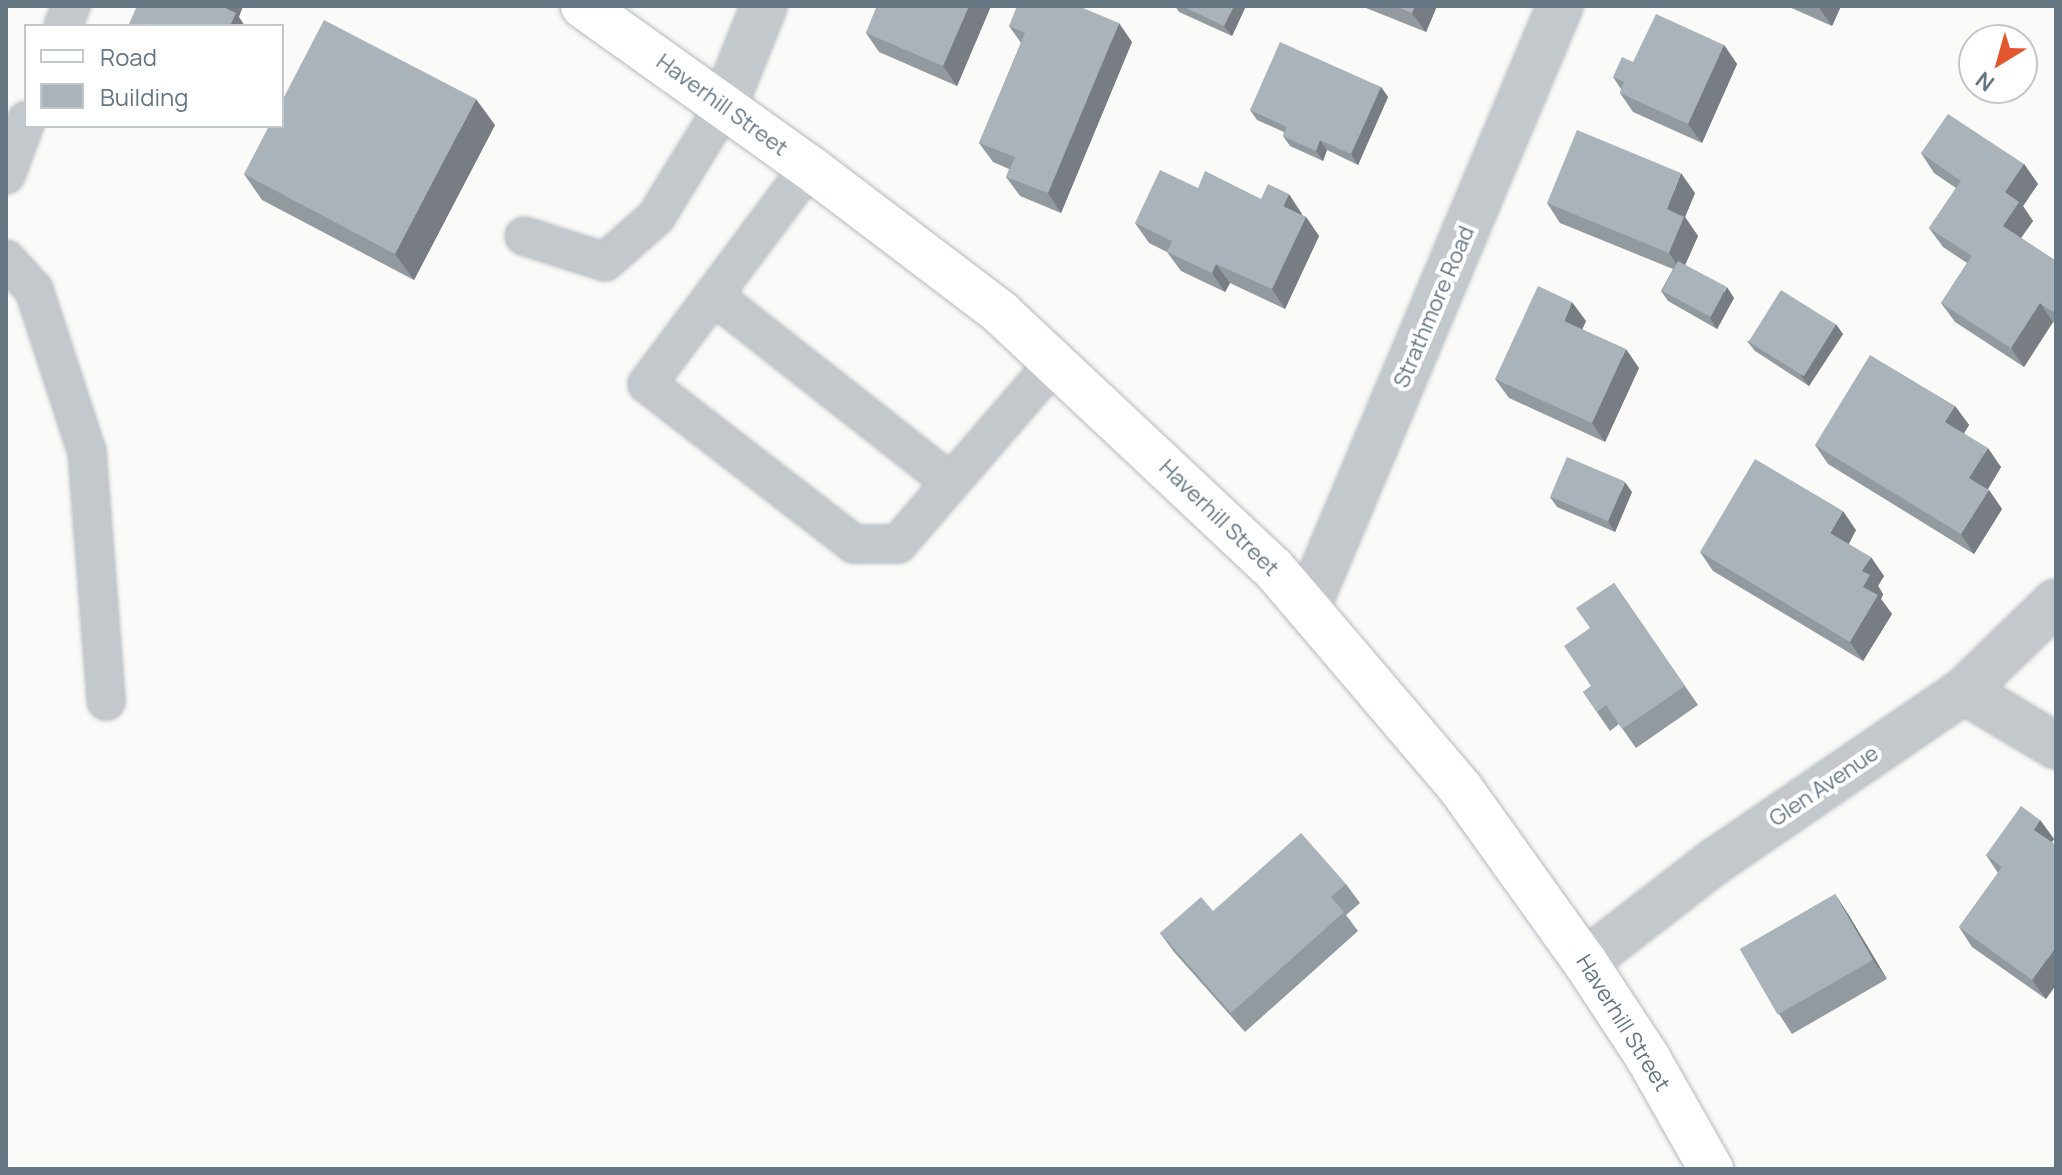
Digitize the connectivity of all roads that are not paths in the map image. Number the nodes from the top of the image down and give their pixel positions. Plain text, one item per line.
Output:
1 (583, 6) edge
2 (764, 6) edge
3 (1560, 6) edge
4 (724, 106) junction
5 (24, 126) edge
6 (809, 167) junction
7 (6, 175) edge
8 (524, 236) dead end
9 (6, 259) edge
10 (714, 296) junction
11 (1055, 362) junction
12 (950, 482) junction
13 (2056, 602) edge
14 (1307, 608) junction
15 (1964, 691) junction
16 (106, 701) dead end
17 (2056, 746) edge
18 (1585, 962) junction
19 (1711, 1169) edge

1 - 4 main road, Haverhill Street
2 - 4 street
3 - 14 street, Strathmore Road
4 - 6 main road, Haverhill Street
4 - 8 lane
5 - 7 lane
6 - 10 lane
6 - 11 main road, Haverhill Street
9 - 16 lane
10 - 12 lane
10 - 12 lane
11 - 12 lane
11 - 14 main road, Haverhill Street
13 - 15 street, Glen Avenue
14 - 18 main road, Haverhill Street
15 - 17 street
15 - 18 street, Glen Avenue
18 - 19 main road, Haverhill Street

